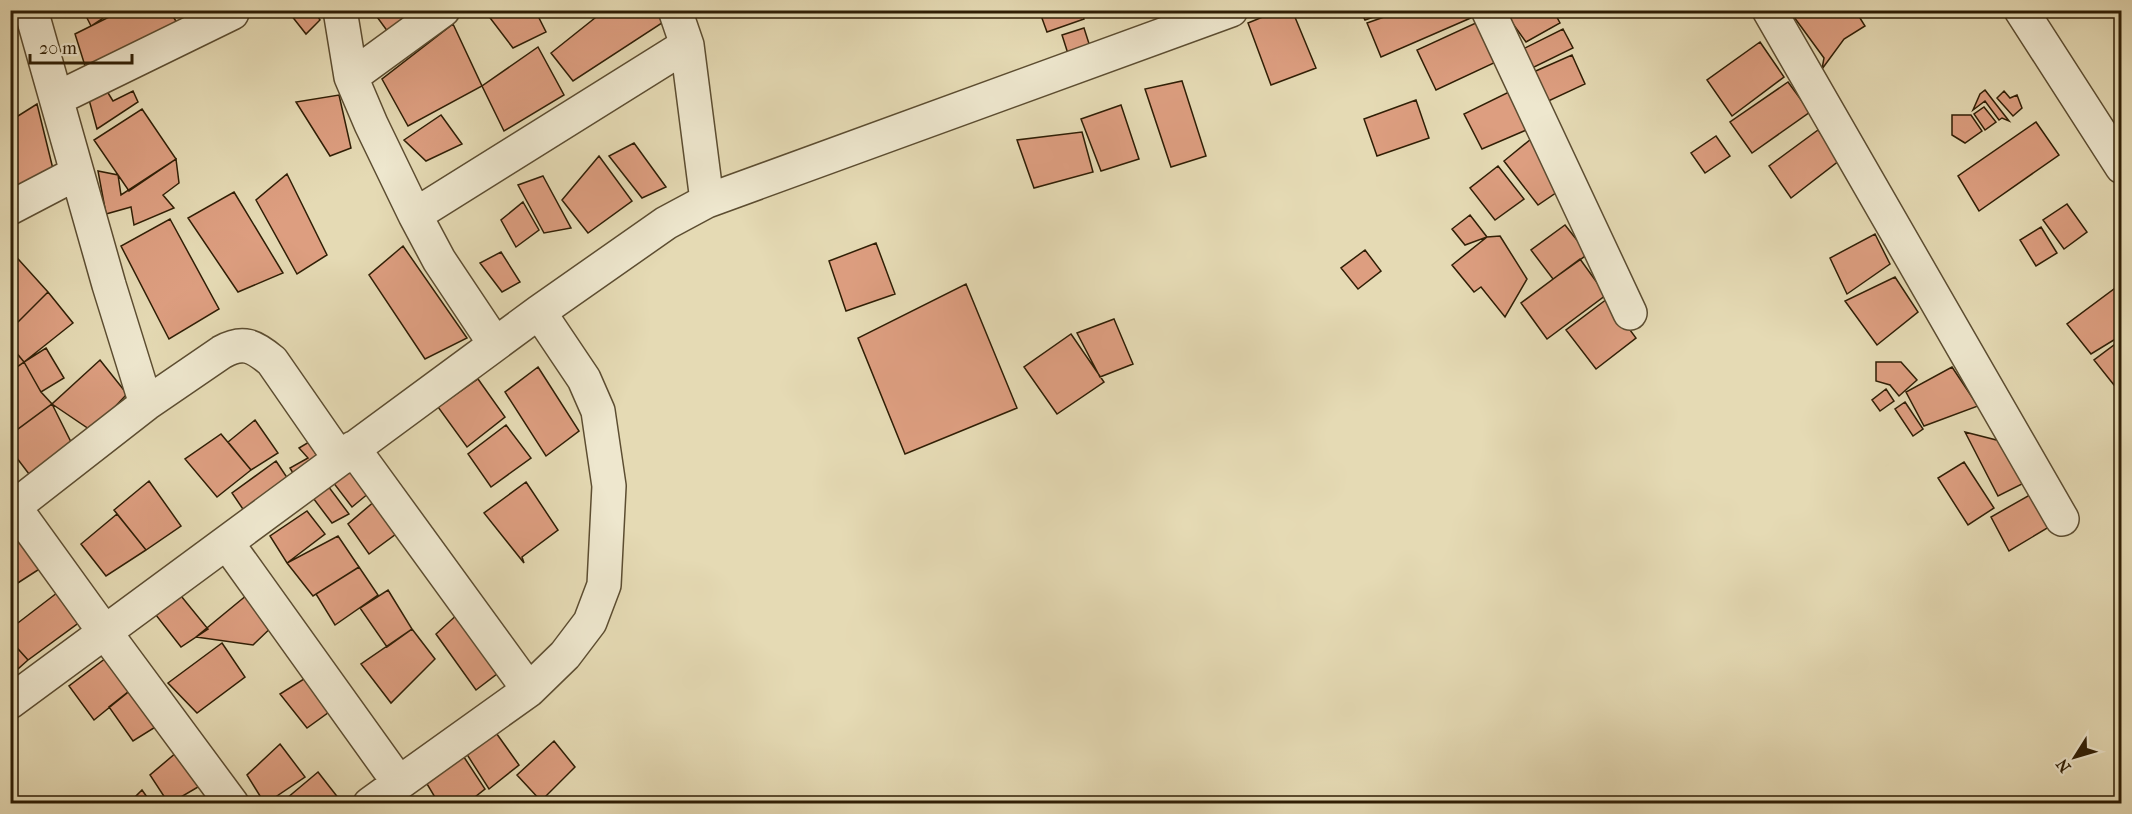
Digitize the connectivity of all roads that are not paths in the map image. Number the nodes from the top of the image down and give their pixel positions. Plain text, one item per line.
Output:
1 (31, 10) edge
2 (340, 10) edge
3 (443, 10) edge
4 (675, 10) edge
5 (1231, 10) edge
6 (1488, 10) edge
7 (1769, 10) edge
8 (2021, 10) edge
9 (232, 14) dead end
10 (687, 45) junction
11 (351, 78) junction
12 (58, 98) junction
13 (2121, 167) edge
14 (77, 173) junction
15 (707, 201) junction
16 (10, 208) edge
17 (415, 215) junction
18 (539, 312) junction
19 (1630, 313) dead end
20 (495, 344) junction
21 (146, 404) junction
22 (347, 453) junction
23 (12, 504) edge
24 (2062, 519) dead end
25 (227, 543) junction
26 (106, 633) junction
27 (529, 690) junction
28 (10, 702) edge
29 (399, 783) junction
30 (232, 804) edge
31 (370, 804) edge

1 - 12 street
2 - 11 street
3 - 11 street
4 - 10 street
5 - 15 street
6 - 19 street
7 - 24 street
8 - 13 street
9 - 12 street
10 - 15 street
10 - 17 street
11 - 17 street
12 - 14 street
14 - 16 street
14 - 21 street
15 - 18 street
17 - 20 street
18 - 20 street
18 - 27 street
20 - 22 street
21 - 22 street
21 - 23 street
22 - 25 street
22 - 27 street
23 - 26 street
25 - 26 street
25 - 29 street
26 - 28 street
26 - 30 street
27 - 29 street
29 - 31 street

